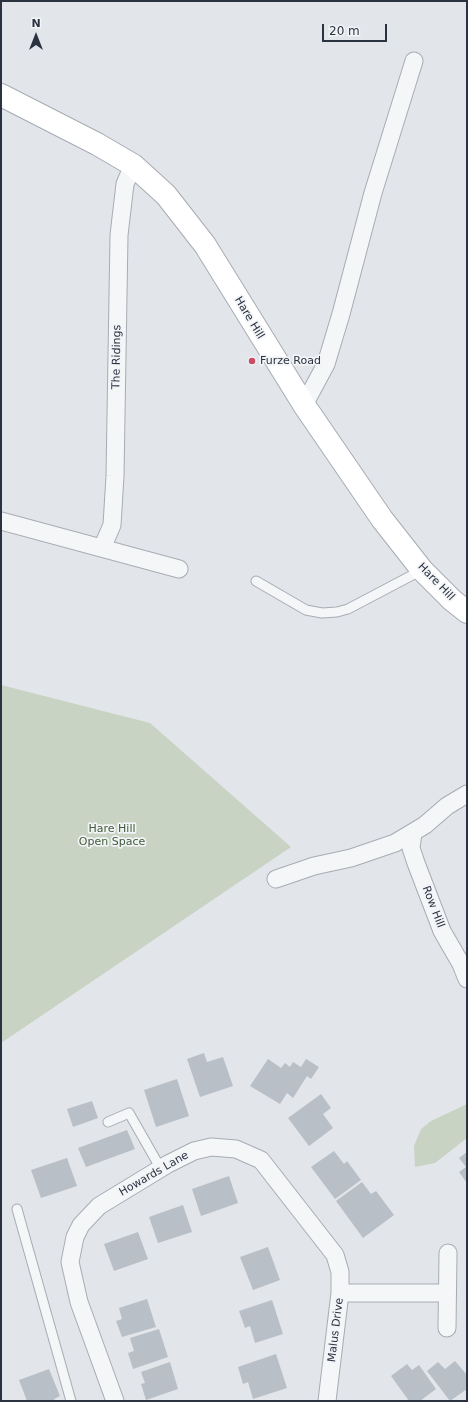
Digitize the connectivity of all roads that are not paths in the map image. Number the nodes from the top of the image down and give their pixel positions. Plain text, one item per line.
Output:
1 (414, 61) dead end
2 (1, 95) edge
3 (133, 165) junction
4 (304, 405) junction
5 (1, 521) edge
6 (102, 548) junction
7 (179, 569) dead end
8 (422, 570) junction
9 (256, 582) dead end
10 (467, 612) edge
11 (467, 794) edge
12 (413, 833) junction
13 (276, 879) dead end
14 (467, 979) edge
15 (108, 1122) dead end
16 (161, 1168) junction
17 (17, 1208) dead end
18 (448, 1253) dead end
19 (340, 1293) junction
20 (447, 1293) junction
21 (447, 1328) dead end
22 (71, 1401) edge
23 (115, 1401) edge
24 (327, 1401) edge

1 - 4 street
2 - 3 street, Hare Hill
3 - 4 street, Hare Hill
3 - 6 street, The Ridings
4 - 8 street, Hare Hill
5 - 6 street
6 - 7 street
8 - 9 lane
8 - 10 street, Hare Hill
11 - 12 street
12 - 13 street
12 - 14 street, Row Hill
15 - 16 lane
16 - 19 street, Howards Lane
16 - 23 street, Howards Lane
17 - 22 lane
18 - 20 street
19 - 20 street, Malus Drive
19 - 24 street, Malus Drive
20 - 21 street

